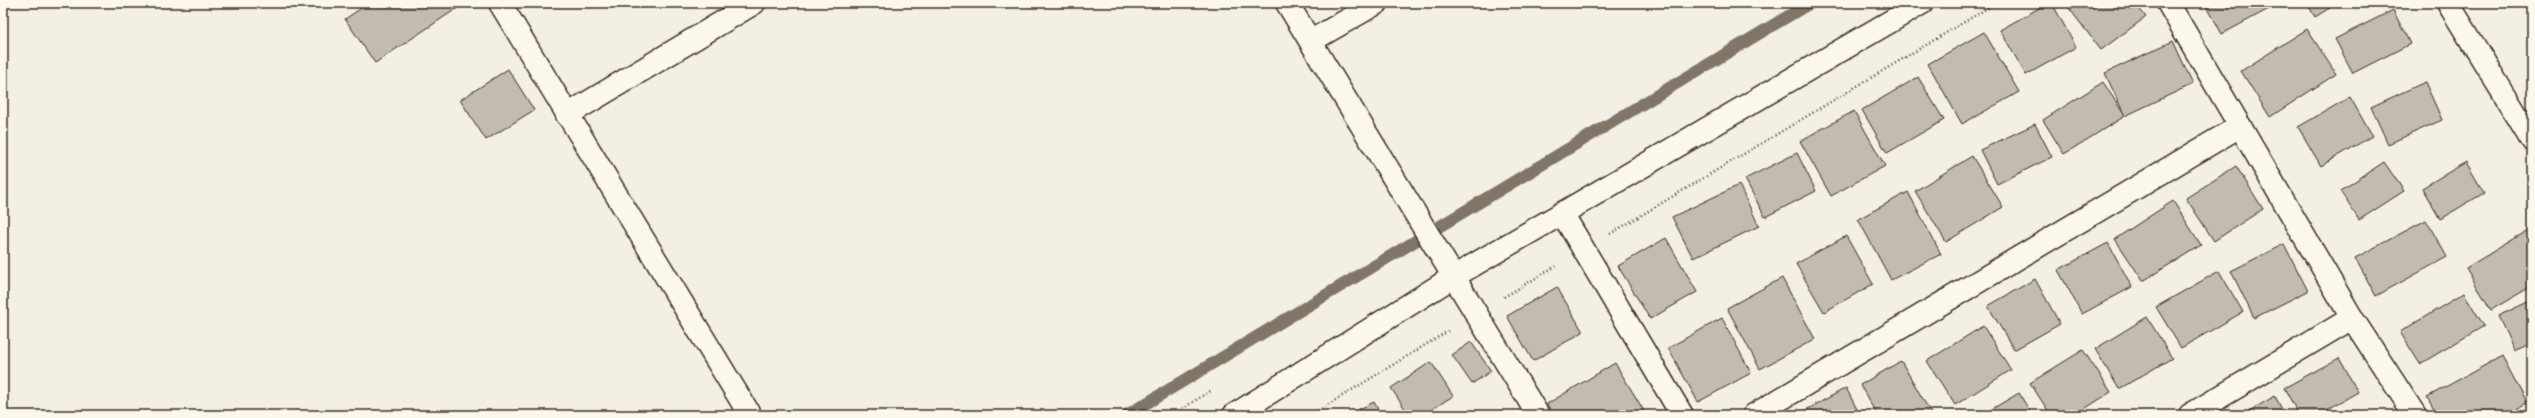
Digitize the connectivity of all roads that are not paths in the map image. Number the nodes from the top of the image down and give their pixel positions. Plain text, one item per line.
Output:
1 (500, 3) edge
2 (754, 3) edge
3 (1287, 3) edge
4 (1377, 3) edge
5 (1922, 3) edge
6 (2168, 3) edge
7 (2448, 3) edge
8 (1311, 41) junction
9 (567, 115) junction
10 (2240, 126) junction
11 (2532, 140) edge
12 (1562, 213) junction
13 (1453, 277) junction
14 (2352, 318) junction
15 (750, 415) edge
16 (1234, 415) edge
17 (1538, 415) edge
18 (1682, 415) edge
19 (1754, 415) edge
20 (2190, 415) edge
21 (2415, 415) edge

1 - 9 street
2 - 9 street
3 - 8 street
4 - 8 street
5 - 12 street
6 - 10 street
7 - 11 street
8 - 13 street
9 - 15 street
10 - 14 street
10 - 19 street
12 - 13 street
12 - 18 street
13 - 16 street
13 - 17 street
14 - 20 street
14 - 21 street

